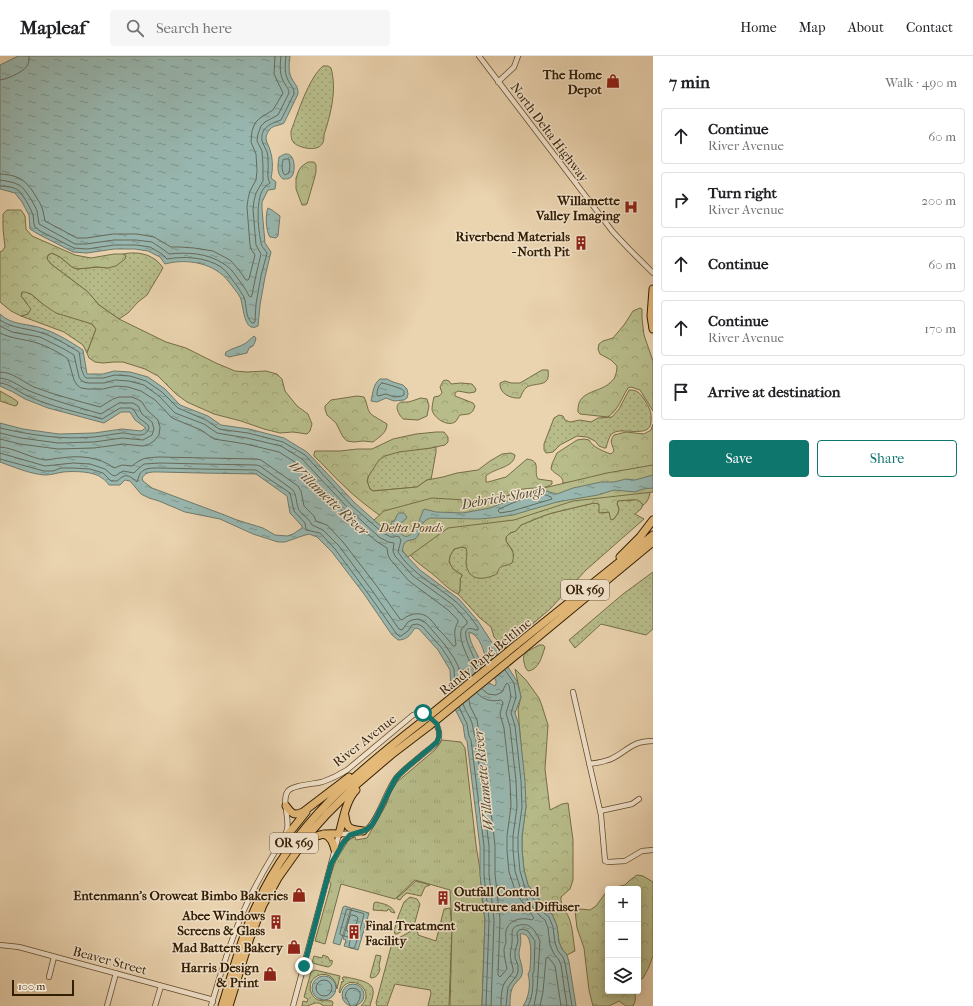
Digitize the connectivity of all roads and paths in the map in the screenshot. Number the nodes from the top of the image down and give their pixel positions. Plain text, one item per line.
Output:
1 (479, 56) edge
2 (518, 56) edge
3 (498, 82) junction
4 (653, 273) edge
5 (653, 289) edge
6 (653, 329) edge
7 (653, 520) edge
8 (653, 535) edge
9 (653, 542) edge
10 (547, 621) junction
11 (573, 692) dead end
12 (426, 723) junction
13 (410, 740) junction
14 (653, 741) edge
15 (369, 764) junction
16 (589, 764) junction
17 (639, 799) dead end
18 (286, 806) junction
19 (312, 806) junction
20 (600, 811) junction
21 (345, 813) junction
22 (363, 831) junction
23 (354, 833) junction
24 (324, 834) junction
25 (339, 834) junction
26 (281, 843) junction
27 (335, 850) junction
28 (653, 850) edge
29 (292, 858) junction
30 (331, 864) junction
31 (0, 945) edge
32 (54, 957) junction
33 (116, 973) junction
34 (49, 977) dead end
35 (161, 986) junction
36 (212, 1004) edge
37 (107, 1006) edge
38 (155, 1006) edge
39 (222, 1006) edge
40 (229, 1006) edge
41 (293, 1006) edge

1 - 3 street, North Delta Highway
2 - 3 street
3 - 4 street, North Delta Highway
5 - 6 highway
7 - 10 highway
8 - 10 highway, Randy Papé Beltline / OR 569
9 - 12 highway, Randy Papé Beltline / OR 569, bridge
10 - 12 highway, Randy Papé Beltline / OR 569, bridge
11 - 16 street
12 - 13 highway, Randy Papé Beltline / OR 569
12 - 15 highway, Randy Papé Beltline / OR 569
13 - 21 highway
13 - 29 highway, Randy Papé Beltline / OR 569
14 - 16 street
15 - 19 highway
15 - 39 highway, Randy Papé Beltline / OR 569
16 - 20 street
17 - 20 street
18 - 19 highway
18 - 22 street, River Avenue
18 - 26 street
19 - 26 highway
20 - 28 street
21 - 22 highway
21 - 25 highway
22 - 23 street
23 - 25 street
23 - 30 street
24 - 25 highway
24 - 27 highway
24 - 29 highway
25 - 27 street
26 - 36 street
27 - 30 street
29 - 40 highway, Randy Papé Beltline / OR 569
30 - 41 street
31 - 32 street, Beaver Street
32 - 33 street, Beaver Street
32 - 34 street, Beaver Street
33 - 35 street, Beaver Street
33 - 37 street
35 - 36 street, Beaver Street
35 - 38 street, Beaver Street

